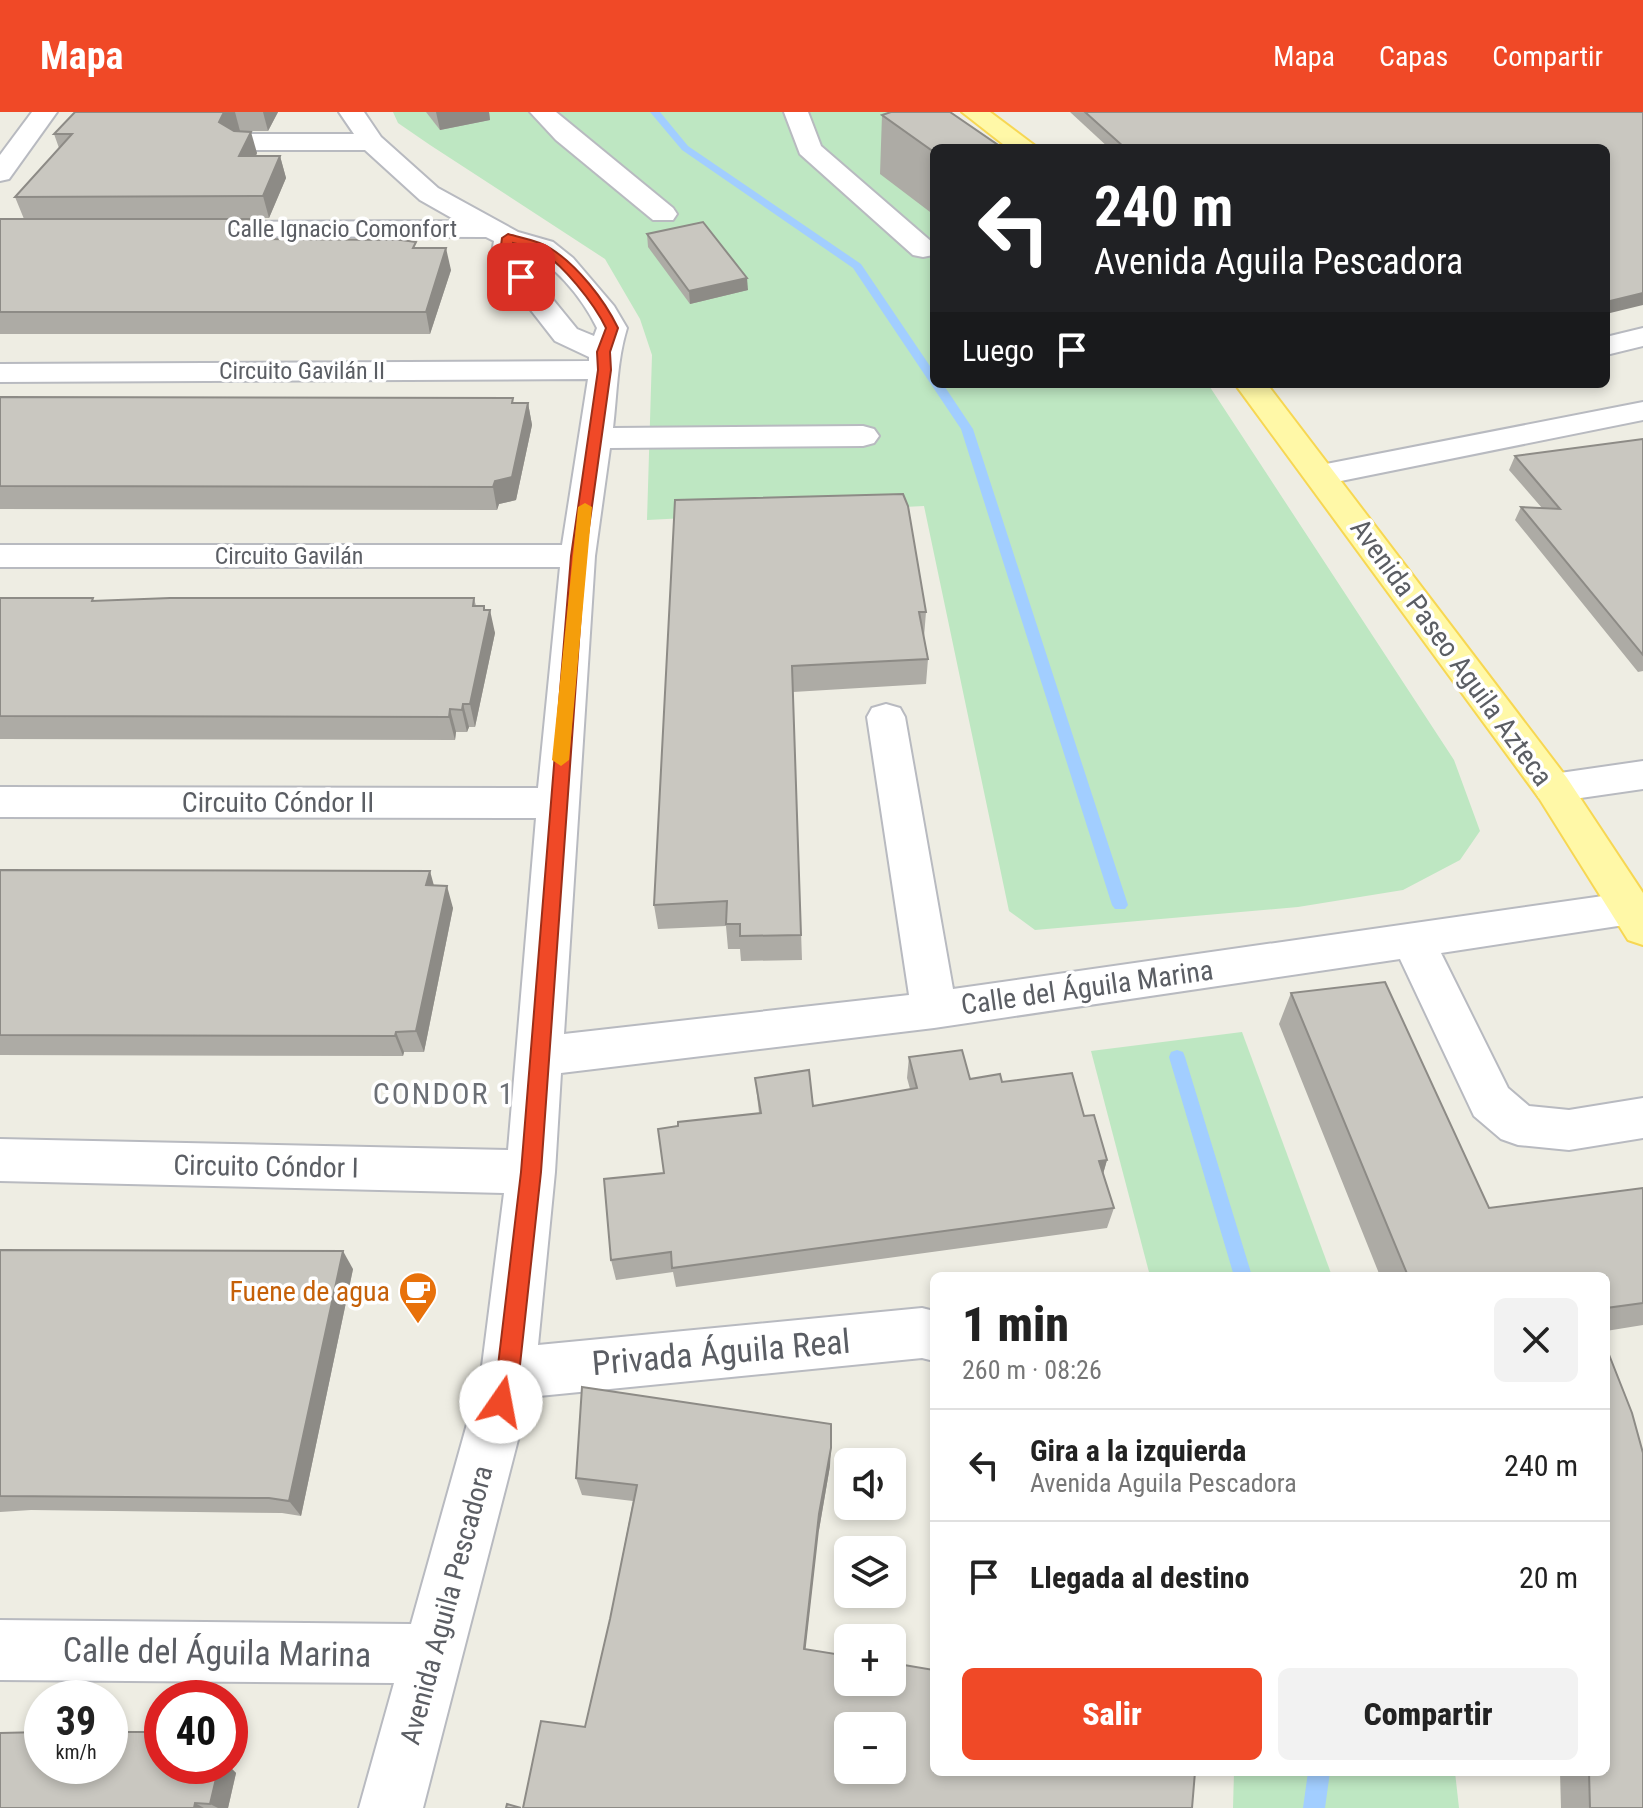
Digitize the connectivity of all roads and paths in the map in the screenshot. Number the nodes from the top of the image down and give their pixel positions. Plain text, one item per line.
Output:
1 (45, 112) edge
2 (351, 112) edge
3 (542, 112) edge
4 (796, 112) edge
5 (974, 112) edge
6 (241, 142) edge
7 (372, 142) junction
8 (1019, 144) edge
9 (0, 173) edge
10 (663, 214) dead end
11 (175, 230) edge
12 (500, 233) junction
13 (923, 249) dead end
14 (1643, 337) edge
15 (1610, 345) edge
16 (604, 361) junction
17 (0, 373) edge
18 (1254, 388) edge
19 (1643, 411) edge
20 (863, 436) dead end
21 (595, 438) junction
22 (1321, 475) junction
23 (0, 556) edge
24 (578, 556) junction
25 (886, 717) dead end
26 (1643, 775) edge
27 (1553, 788) junction
28 (0, 802) edge
29 (557, 803) junction
30 (1637, 918) edge
31 (1413, 939) junction
32 (934, 1010) junction
33 (541, 1056) junction
34 (1643, 1118) edge
35 (0, 1160) edge
36 (531, 1172) junction
37 (930, 1335) edge
38 (508, 1374) junction
39 (0, 1650) edge
40 (434, 1654) junction
41 (391, 1808) edge

1 - 9 street
2 - 7 street, Avenida Aguila Pescadora
3 - 10 street
4 - 13 street
5 - 8 main road
6 - 7 street
7 - 12 street, Avenida Aguila Pescadora
11 - 12 street, Calle Ignacio Comonfort
12 - 16 street
12 - 16 street, Avenida Aguila Pescadora
14 - 15 street
16 - 17 street, Circuito Gavilán II
16 - 21 street, Avenida Aguila Pescadora
18 - 22 main road, Avenida Paseo Aguila Azteca
19 - 22 street
20 - 21 street
21 - 24 street, Avenida Aguila Pescadora
22 - 27 main road, Avenida Paseo Aguila Azteca
23 - 24 street, Circuito Gavilán
24 - 29 street, Avenida Aguila Pescadora
25 - 32 street
26 - 27 street
27 - 30 main road, Avenida Paseo Aguila Azteca
28 - 29 street, Circuito Cóndor II
29 - 33 street, Avenida Aguila Pescadora
30 - 31 street, Calle del Águila Marina
31 - 32 street, Calle del Águila Marina
31 - 34 street
32 - 33 street, Calle del Águila Marina
33 - 36 street, Avenida Aguila Pescadora
35 - 36 street, Circuito Cóndor I
36 - 38 street, Avenida Aguila Pescadora
37 - 38 street, Privada Águila Real
38 - 40 street, Avenida Aguila Pescadora
39 - 40 street, Calle del Águila Marina
40 - 41 street, Avenida Aguila Pescadora

